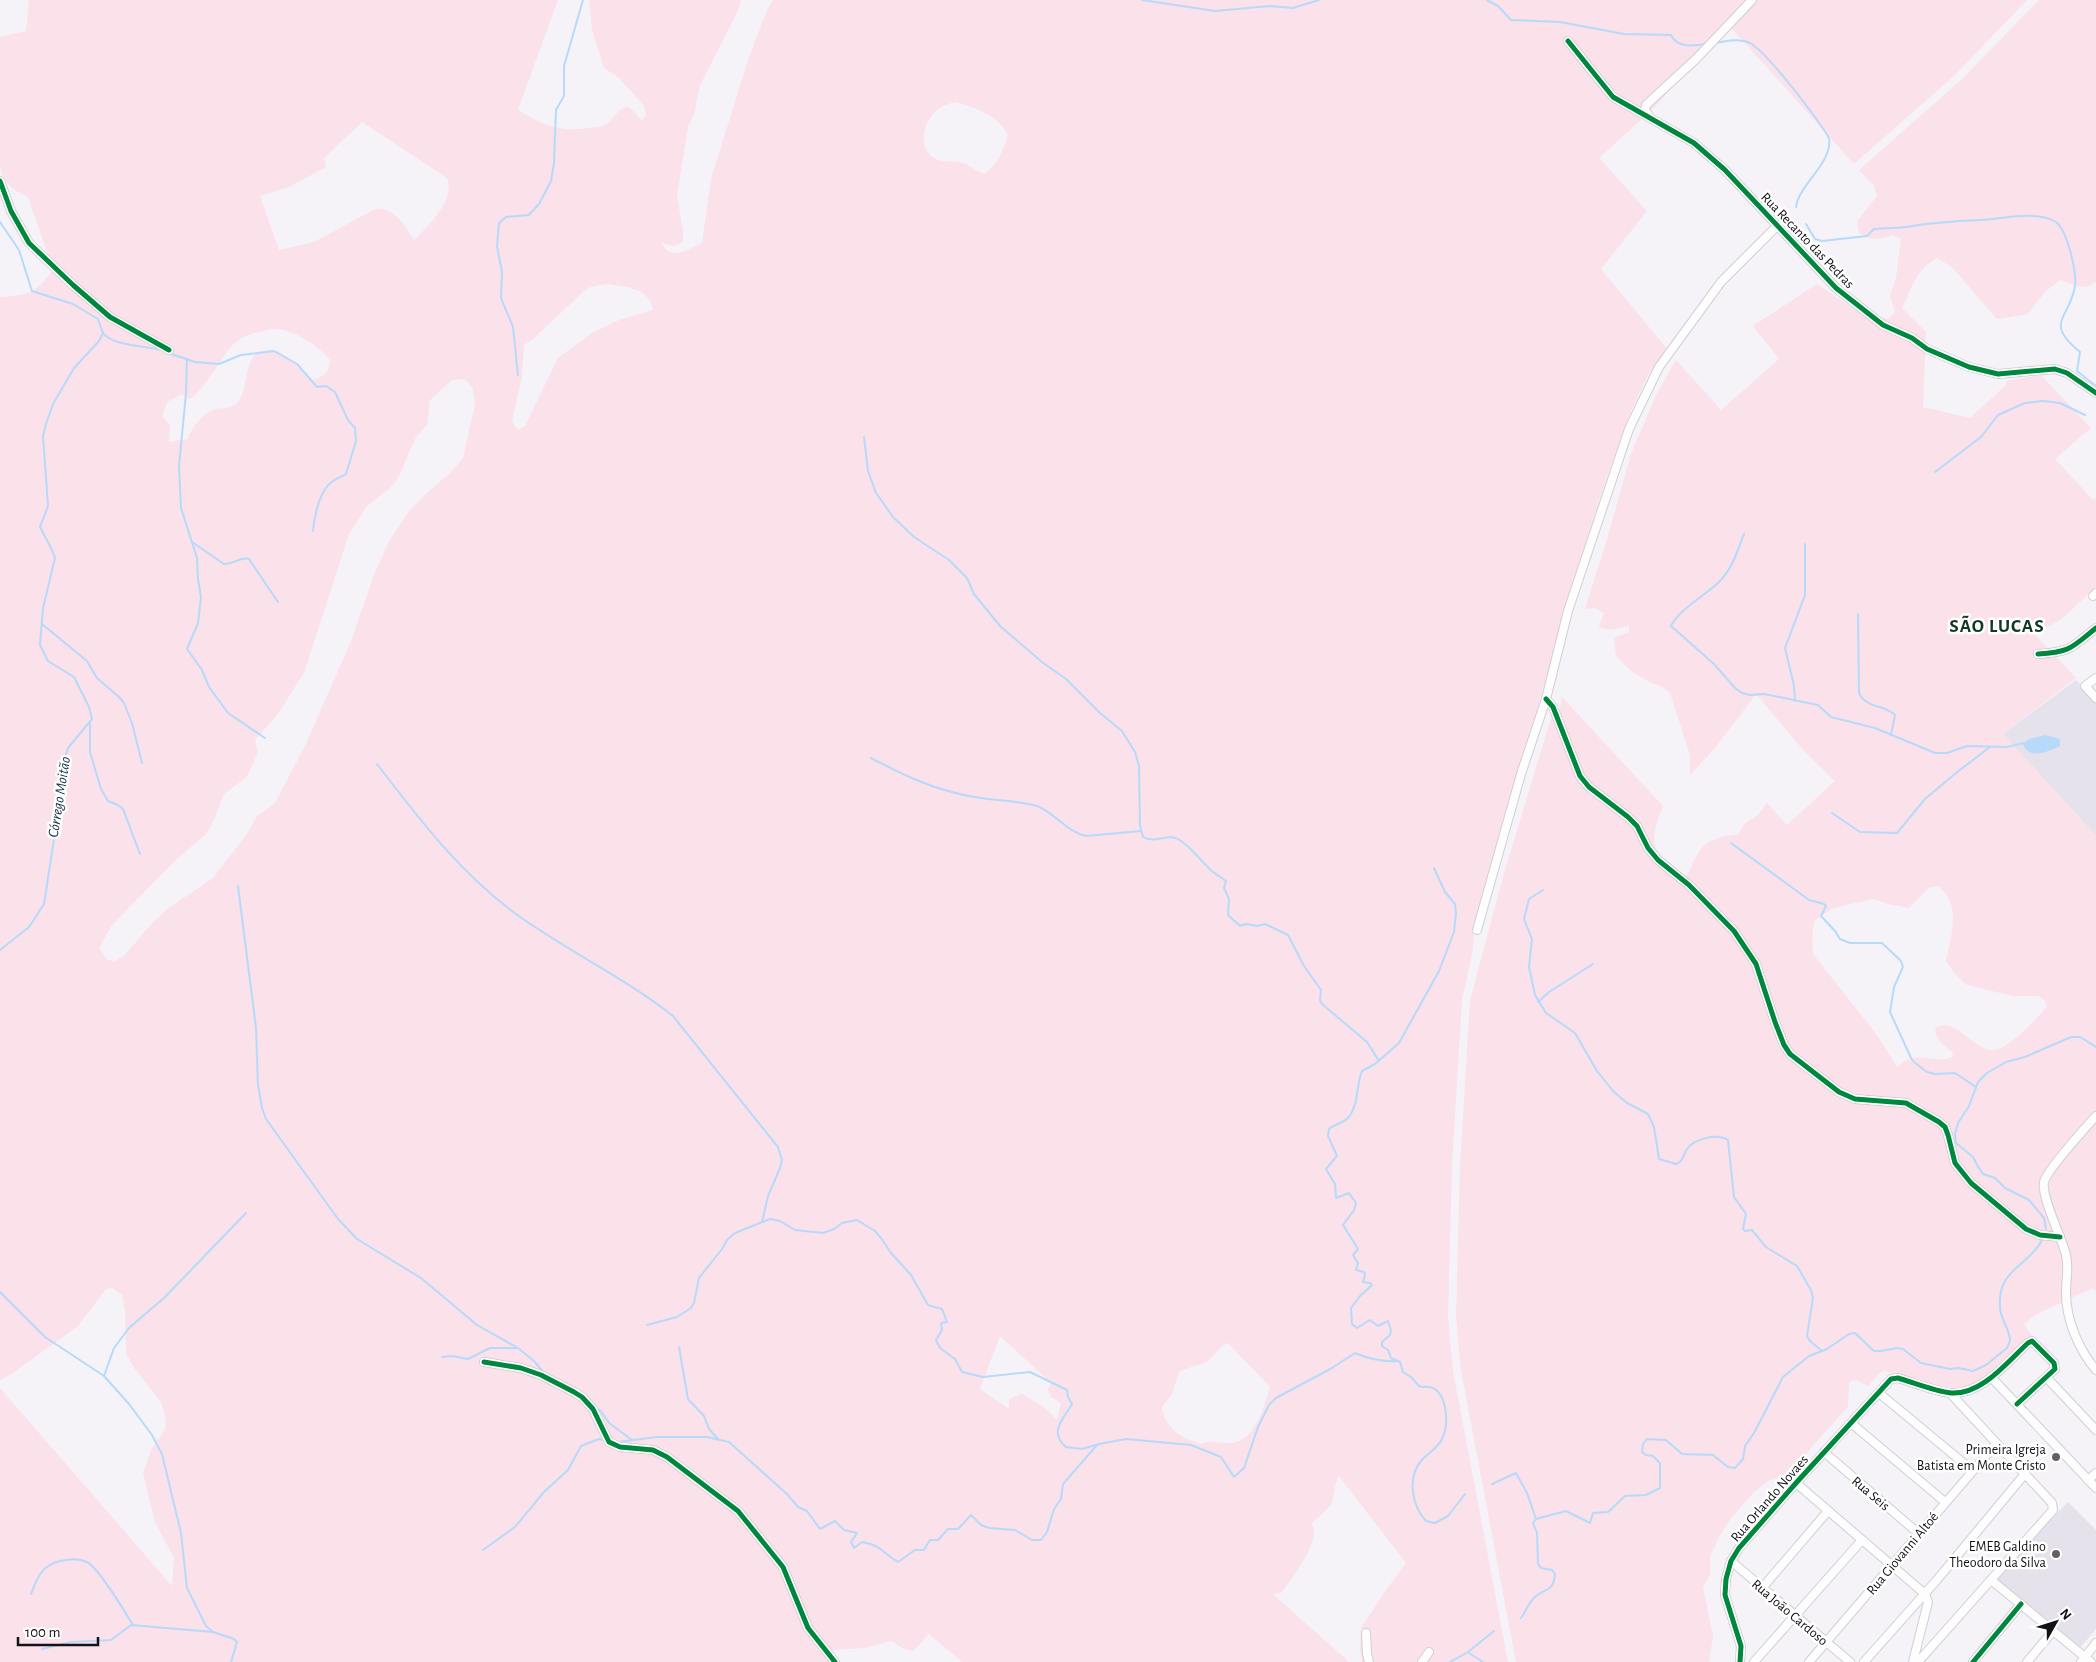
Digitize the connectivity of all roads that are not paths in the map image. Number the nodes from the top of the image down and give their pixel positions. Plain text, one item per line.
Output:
1 (1752, 0) edge
2 (1568, 41) dead end
3 (1650, 116) junction
4 (0, 181) edge
5 (1778, 225) junction
6 (169, 350) dead end
7 (2096, 394) edge
8 (2096, 628) edge
9 (2038, 654) dead end
10 (2096, 678) edge
11 (2096, 698) edge
12 (1546, 699) junction
13 (1477, 930) dead end
14 (2096, 1116) edge
15 (2060, 1237) junction
16 (484, 1362) dead end
17 (2096, 1370) edge
18 (1991, 1377) junction
19 (2047, 1378) junction
20 (1878, 1393) junction
21 (1950, 1393) junction
22 (2017, 1404) junction
23 (1851, 1423) junction
24 (2096, 1430) edge
25 (1996, 1444) junction
26 (1824, 1452) junction
27 (1972, 1470) junction
28 (2096, 1473) edge
29 (2024, 1475) junction
30 (2088, 1480) junction
31 (1796, 1483) junction
32 (2096, 1488) edge
33 (1945, 1502) junction
34 (1828, 1511) junction
35 (1918, 1533) junction
36 (1862, 1540) junction
37 (1731, 1562) junction
38 (1892, 1566) junction
39 (1991, 1580) junction
40 (1762, 1588) junction
41 (1925, 1594) junction
42 (2021, 1604) junction
43 (1795, 1615) junction
44 (2053, 1631) junction
45 (1366, 1633) dead end
46 (1826, 1642) junction
47 (2096, 1643) edge
48 (1429, 1652) dead end
49 (2086, 1660) edge
50 (835, 1662) edge
51 (1369, 1662) edge
52 (1422, 1662) edge
53 (1740, 1662) edge
54 (1754, 1662) edge
55 (1809, 1662) edge
56 (1850, 1662) edge
57 (1864, 1662) edge
58 (1913, 1662) edge
59 (1918, 1662) edge
60 (1973, 1662) edge
61 (2027, 1662) edge

1 - 3 street
2 - 3 street, Rua Recanto das Pedras
3 - 5 street, Rua Recanto das Pedras
4 - 6 street
5 - 7 street, Rua Recanto das Pedras
5 - 12 street
8 - 9 street
10 - 11 street
12 - 13 street
12 - 15 street
14 - 15 street
15 - 17 street
16 - 50 street
18 - 19 street
18 - 21 street
18 - 22 street
19 - 22 street
19 - 24 street
20 - 21 street, Rua Orlando Novaes
20 - 23 street, Rua Orlando Novaes
20 - 27 street
21 - 25 street
22 - 30 street
23 - 26 street, Rua Orlando Novaes
23 - 33 street
25 - 27 street, Rua Giovanni Altoé
25 - 29 street
26 - 31 street, Rua Orlando Novaes
26 - 35 street, Rua Seis
27 - 33 street, Rua Giovanni Altoé
28 - 30 street
29 - 39 street
29 - 41 street
30 - 32 street
31 - 34 street
31 - 37 street, Rua Orlando Novaes
33 - 35 street, Rua Giovanni Altoé
34 - 36 street
34 - 40 street
35 - 38 street, Rua Giovanni Altoé
36 - 38 street
36 - 43 street
37 - 40 street, Rua João Cardoso
37 - 53 street, Rua Orlando Novaes
38 - 41 street
38 - 46 street, Rua Giovanni Altoé
39 - 42 street
39 - 59 street
40 - 43 street, Rua João Cardoso
41 - 57 street
41 - 58 street
42 - 44 street
42 - 60 street
43 - 46 street, Rua João Cardoso
43 - 54 street
44 - 49 street
44 - 61 street
45 - 51 street
46 - 55 street, Rua Giovanni Altoé
46 - 56 street, Rua João Cardoso
47 - 49 street
48 - 52 street

